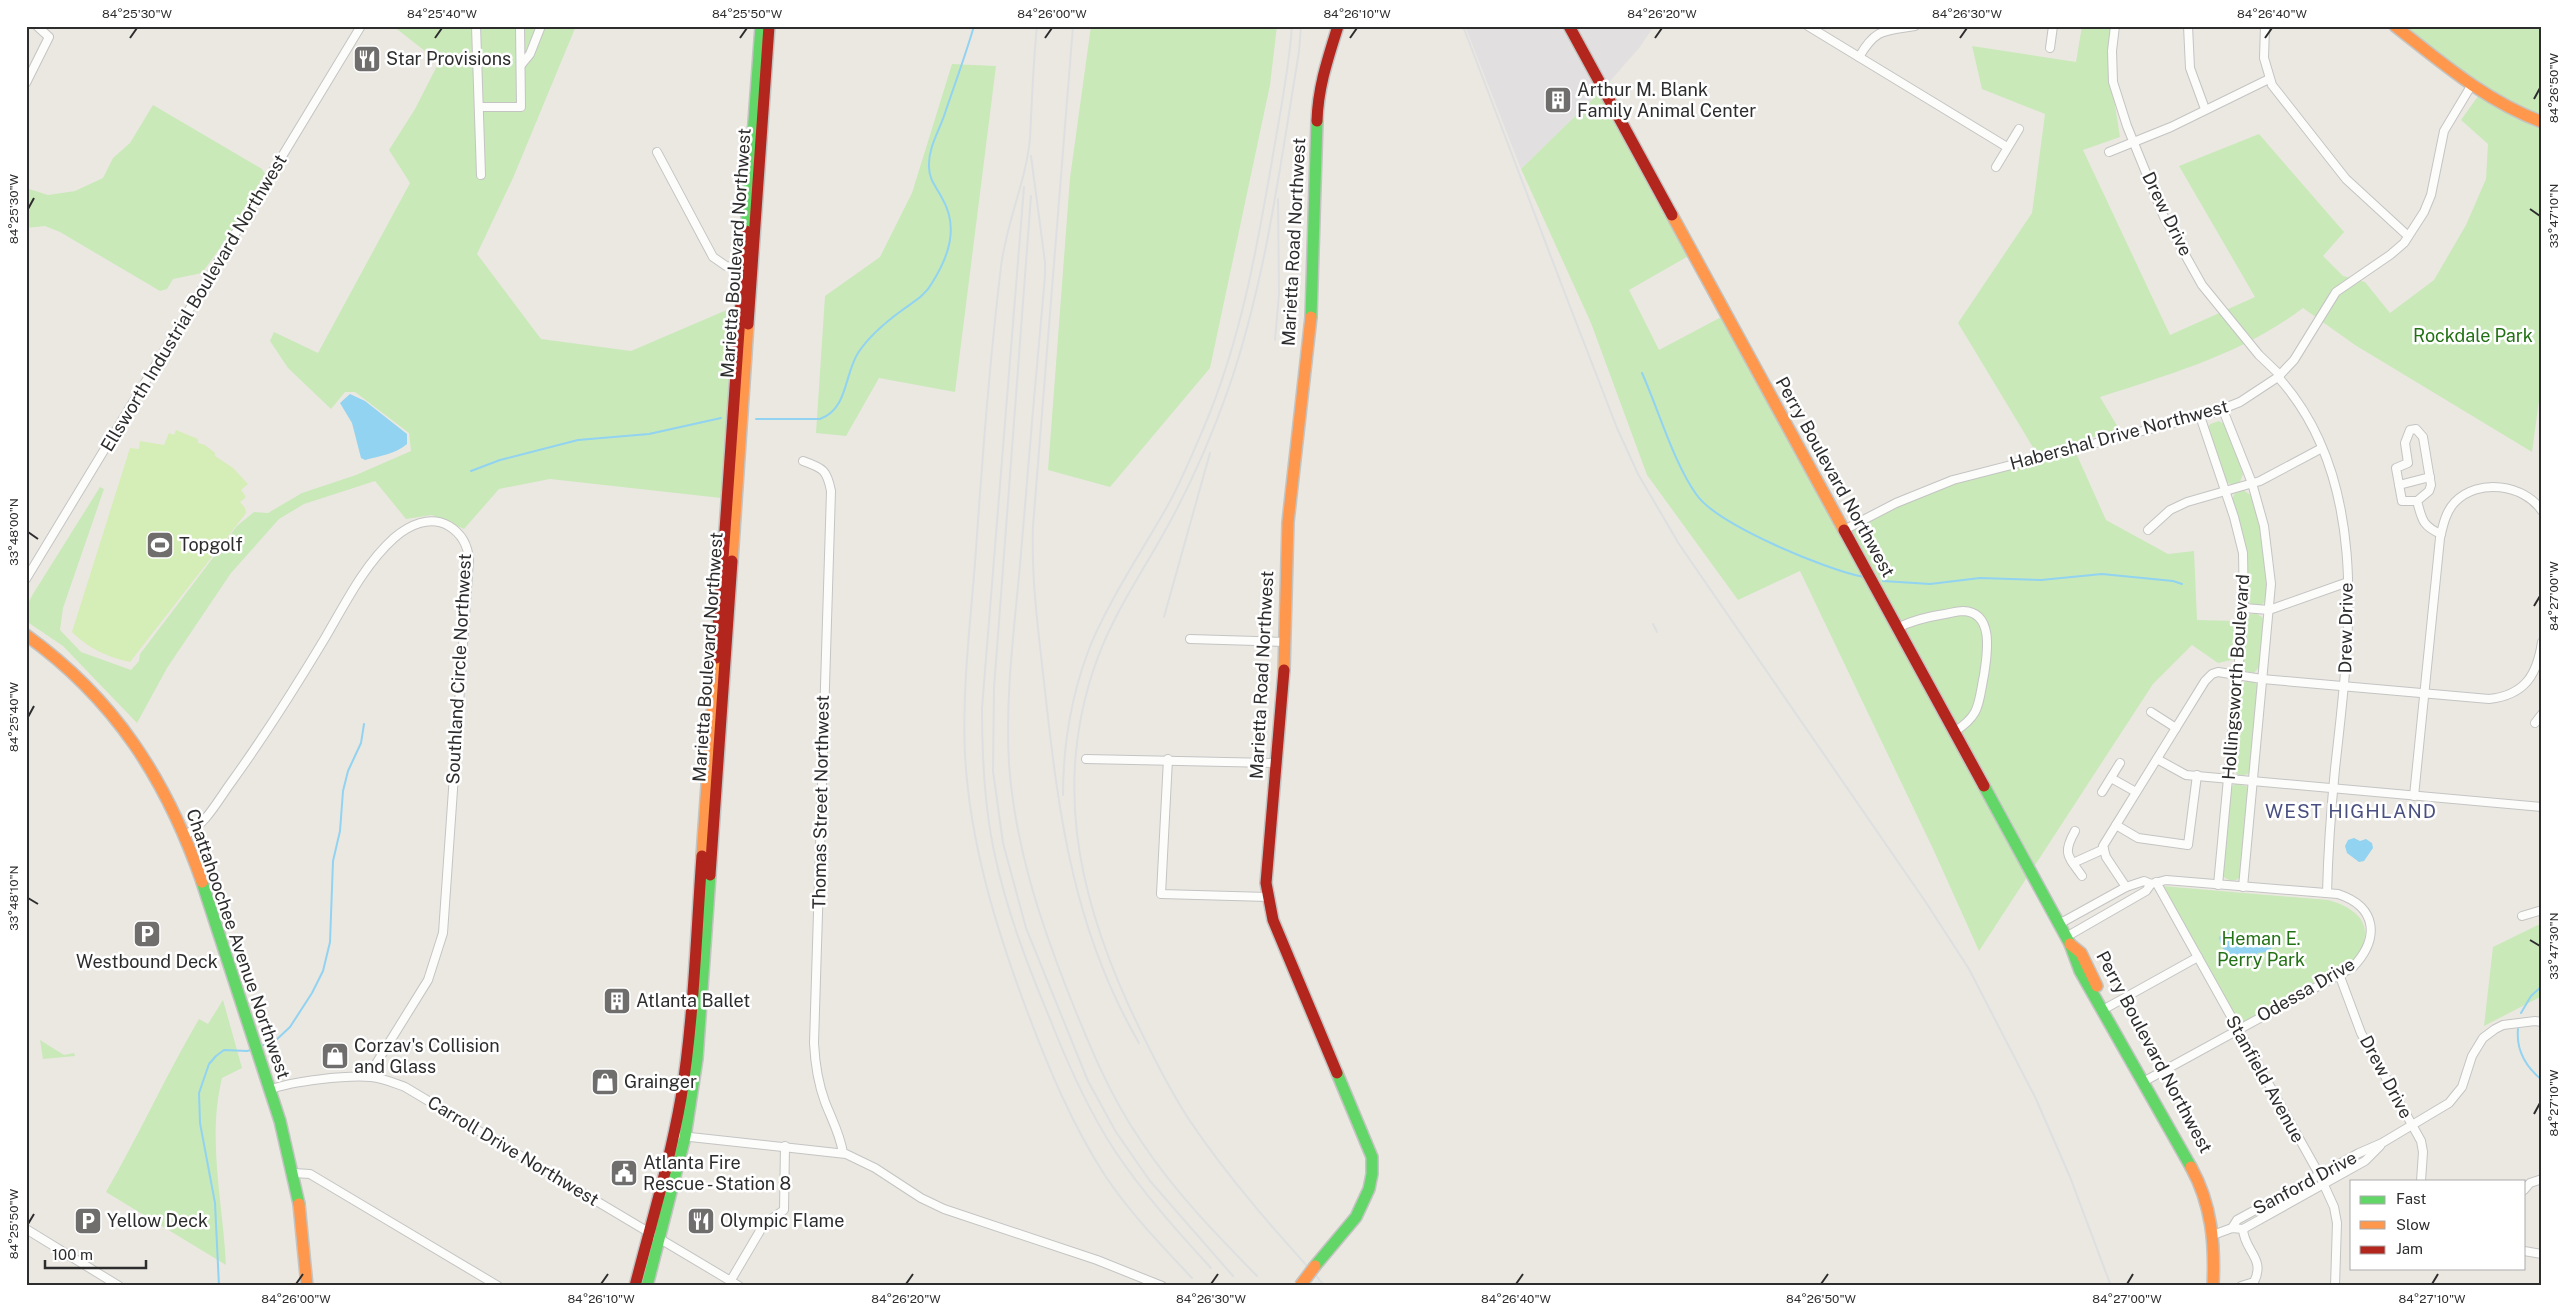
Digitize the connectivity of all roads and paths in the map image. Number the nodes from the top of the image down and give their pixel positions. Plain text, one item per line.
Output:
1 (37, 26) edge
2 (361, 26) edge
3 (476, 26) edge
4 (520, 26) edge
5 (541, 26) edge
6 (761, 26) edge
7 (770, 26) edge
8 (1338, 26) edge
9 (1569, 26) edge
10 (1808, 26) edge
11 (1914, 26) edge
12 (2053, 26) edge
13 (2114, 26) edge
14 (2188, 26) edge
15 (2265, 26) edge
16 (2395, 26) edge
17 (1875, 30) edge
18 (2050, 48) dead end
19 (1859, 57) junction
20 (521, 65) junction
21 (2269, 78) junction
22 (26, 83) edge
23 (2471, 86) junction
24 (480, 107) junction
25 (2205, 109) junction
26 (2542, 122) edge
27 (2019, 129) dead end
28 (2134, 142) junction
29 (2008, 147) junction
30 (657, 152) dead end
31 (2109, 152) dead end
32 (1996, 166) dead end
33 (481, 175) dead end
34 (2408, 236) junction
35 (748, 269) junction
36 (2279, 376) junction
37 (2224, 410) junction
38 (2200, 416) junction
39 (2322, 448) junction
40 (803, 461) dead end
41 (2430, 477) junction
42 (2252, 484) junction
43 (2399, 485) junction
44 (2226, 492) junction
45 (2417, 501) junction
46 (2542, 511) edge
47 (1844, 530) junction
48 (2148, 530) dead end
49 (2441, 534) junction
50 (26, 579) edge
51 (2348, 582) junction
52 (2244, 608) junction
53 (2269, 610) junction
54 (1897, 628) junction
55 (26, 635) edge
56 (1190, 639) dead end
57 (1284, 642) junction
58 (2542, 642) edge
59 (2238, 674) junction
60 (2262, 679) junction
61 (2344, 686) junction
62 (2424, 692) junction
63 (2151, 712) dead end
64 (2542, 714) edge
65 (2535, 723) dead end
66 (2176, 728) junction
67 (1954, 732) junction
68 (1086, 758) dead end
69 (1168, 759) junction
70 (2157, 760) junction
71 (1276, 763) junction
72 (2120, 763) dead end
73 (2197, 775) junction
74 (2111, 778) junction
75 (2229, 778) junction
76 (2254, 781) junction
77 (2333, 789) junction
78 (2102, 792) dead end
79 (2136, 792) junction
80 (2414, 796) junction
81 (2542, 808) edge
82 (2116, 825) junction
83 (2075, 831) dead end
84 (185, 835) junction
85 (2104, 849) junction
86 (2073, 863) junction
87 (2082, 876) dead end
88 (2154, 883) junction
89 (2218, 885) junction
90 (2243, 887) junction
91 (2126, 888) junction
92 (2327, 893) junction
93 (1268, 897) junction
94 (2542, 910) edge
95 (2522, 916) dead end
96 (2059, 924) junction
97 (2068, 941) junction
98 (2198, 957) junction
99 (2339, 974) junction
100 (2108, 1007) junction
101 (2542, 1022) edge
102 (2238, 1030) junction
103 (372, 1077) junction
104 (2145, 1081) junction
105 (269, 1090) junction
106 (2411, 1125) junction
107 (679, 1135) junction
108 (2382, 1143) junction
109 (785, 1146) junction
110 (844, 1153) junction
111 (294, 1173) junction
112 (2319, 1174) junction
113 (2542, 1179) edge
114 (2421, 1180) edge
115 (2324, 1185) junction
116 (2526, 1188) edge
117 (2232, 1228) junction
118 (26, 1229) edge
119 (2243, 1229) junction
120 (655, 1235) junction
121 (2213, 1235) junction
122 (2526, 1251) edge
123 (2542, 1254) edge
124 (731, 1280) junction
125 (118, 1286) edge
126 (307, 1286) edge
127 (498, 1286) edge
128 (635, 1286) edge
129 (647, 1286) edge
130 (739, 1286) edge
131 (1162, 1286) edge
132 (1300, 1286) edge
133 (2213, 1286) edge
134 (2241, 1286) edge
135 (2335, 1286) edge

1 - 22 street
2 - 50 street, Ellsworth Industrial Boulevard Northwest
3 - 24 street
4 - 20 street
5 - 20 street
6 - 35 street
7 - 35 street, Marietta Boulevard Northwest
8 - 57 street, Marietta Road Northwest
9 - 47 street, Perry Boulevard Northwest
10 - 19 street
11 - 17 street
12 - 18 street
13 - 28 street, Drew Drive
14 - 25 street
15 - 21 street
16 - 23 street
17 - 19 street
19 - 29 street
20 - 24 street
21 - 25 street
21 - 34 street
23 - 26 street
23 - 34 street, Habershal Drive Northwest
24 - 33 street
25 - 28 street
27 - 29 street
28 - 31 street
28 - 36 street, Drew Drive
29 - 32 street
30 - 35 street
34 - 36 street, Habershal Drive Northwest
35 - 107 street
36 - 37 street, Habershal Drive Northwest
36 - 39 street, Drew Drive
37 - 38 street, Habershal Drive Northwest
37 - 42 street
38 - 44 street, Hollingsworth Boulevard
38 - 47 street, Habershal Drive Northwest
39 - 42 street
39 - 51 street, Drew Drive
40 - 110 street, Thomas Street Northwest
41 - 43 street
41 - 43 street
41 - 45 street
42 - 44 street
42 - 53 street
43 - 45 street
44 - 48 street
44 - 52 street, Hollingsworth Boulevard
45 - 49 street
46 - 49 street
47 - 54 street, Perry Boulevard Northwest
49 - 62 street
51 - 53 street
51 - 61 street, Drew Drive
52 - 53 street
52 - 59 street, Hollingsworth Boulevard
53 - 60 street
54 - 67 street, Perry Boulevard Northwest
54 - 67 street
55 - 84 street, Chattahoochee Avenue Northwest
56 - 57 street
57 - 71 street, Marietta Road Northwest
58 - 62 street
59 - 60 street
59 - 66 street
59 - 75 street, Hollingsworth Boulevard
60 - 61 street
60 - 76 street
61 - 62 street
61 - 77 street, Drew Drive
62 - 80 street
63 - 66 street
64 - 65 street
66 - 70 street
67 - 96 street, Perry Boulevard Northwest
68 - 69 street
69 - 71 street
69 - 93 street
70 - 73 street
70 - 79 street
71 - 93 street, Marietta Road Northwest
72 - 74 street
73 - 75 street
73 - 82 street
74 - 78 street
74 - 79 street
75 - 76 street
75 - 89 street, Hollingsworth Boulevard
76 - 77 street
76 - 90 street
77 - 80 street
77 - 92 street, Drew Drive
79 - 82 street
80 - 81 street
82 - 85 street
83 - 86 street
84 - 103 street, Southland Circle Northwest
84 - 105 street, Chattahoochee Avenue Northwest
85 - 86 street
85 - 91 street
86 - 87 street
88 - 89 street, Odessa Drive
88 - 91 street, Odessa Drive
88 - 97 street
88 - 98 street, Stanfield Avenue
89 - 90 street, Odessa Drive
90 - 92 street, Odessa Drive
91 - 96 street, Odessa Drive
92 - 99 street, Odessa Drive
93 - 132 street, Marietta Road Northwest, bridge
94 - 95 street
96 - 97 street, Perry Boulevard Northwest
97 - 100 street, Perry Boulevard Northwest
97 - 104 street, Perry Boulevard Northwest
98 - 100 street
98 - 102 street, Stanfield Avenue
99 - 102 street, Odessa Drive
99 - 106 street, Drew Drive
100 - 104 street, Perry Boulevard Northwest
101 - 106 street, Sanford Drive
102 - 104 street, Odessa Drive
102 - 112 street, Stanfield Avenue
103 - 105 street, Carroll Drive Northwest
103 - 120 street, Carroll Drive Northwest
104 - 121 street, Perry Boulevard Northwest
105 - 111 street, Chattahoochee Avenue Northwest
106 - 108 street, Sanford Drive
106 - 114 street, Drew Drive
107 - 109 street
107 - 120 street
108 - 112 street, Sanford Drive
108 - 115 street, Sanford Drive
109 - 110 street
109 - 124 street
110 - 131 street
111 - 126 street, Chattahoochee Avenue Northwest
111 - 127 street
112 - 115 street, Stanfield Avenue
112 - 117 street, Sanford Drive
113 - 116 street
115 - 119 street, Sanford Drive
115 - 135 street, Stanfield Avenue
117 - 119 street, Sanford Drive
117 - 121 street, Sanford Drive
118 - 125 street
119 - 134 street
120 - 124 street, Carroll Drive Northwest
120 - 128 street
120 - 129 street
121 - 133 street, Perry Boulevard Northwest
122 - 123 street
124 - 130 street, Carroll Drive Northwest

